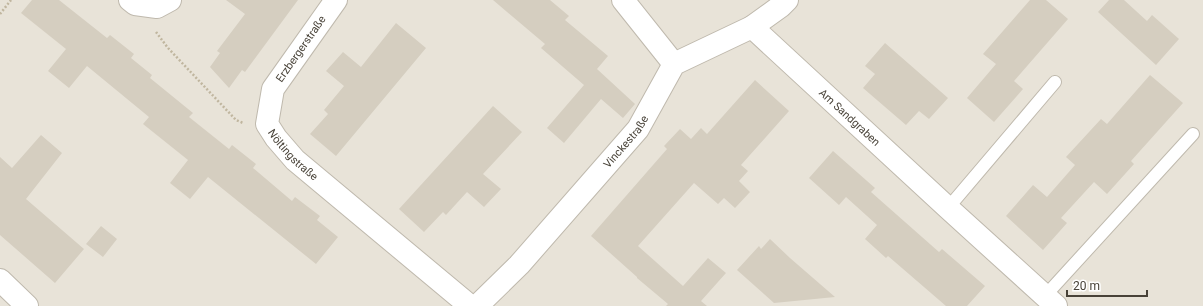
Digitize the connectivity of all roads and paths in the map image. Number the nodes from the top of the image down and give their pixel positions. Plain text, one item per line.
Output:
1 (11, 0) edge
2 (170, 0) edge
3 (336, 0) edge
4 (623, 0) edge
5 (788, 0) edge
6 (132, 2) edge
7 (0, 14) edge
8 (752, 26) junction
9 (674, 64) junction
10 (1055, 82) dead end
11 (267, 124) junction
12 (1193, 134) dead end
13 (948, 208) junction
14 (0, 280) edge
15 (1045, 303) edge
16 (27, 306) edge
17 (470, 306) edge
18 (477, 306) edge

1 - 7 path
2 - 6 street
3 - 11 street, Erzbergerstraße
4 - 9 street
5 - 8 street
6 - 11 path, Nöltingstraße
8 - 9 street
8 - 13 street, Am Sandgraben
9 - 18 street, Vinckestraße
10 - 13 lane
11 - 17 street, Nöltingstraße
12 - 15 lane, Am Sandgraben
13 - 15 street, Am Sandgraben
14 - 16 street

